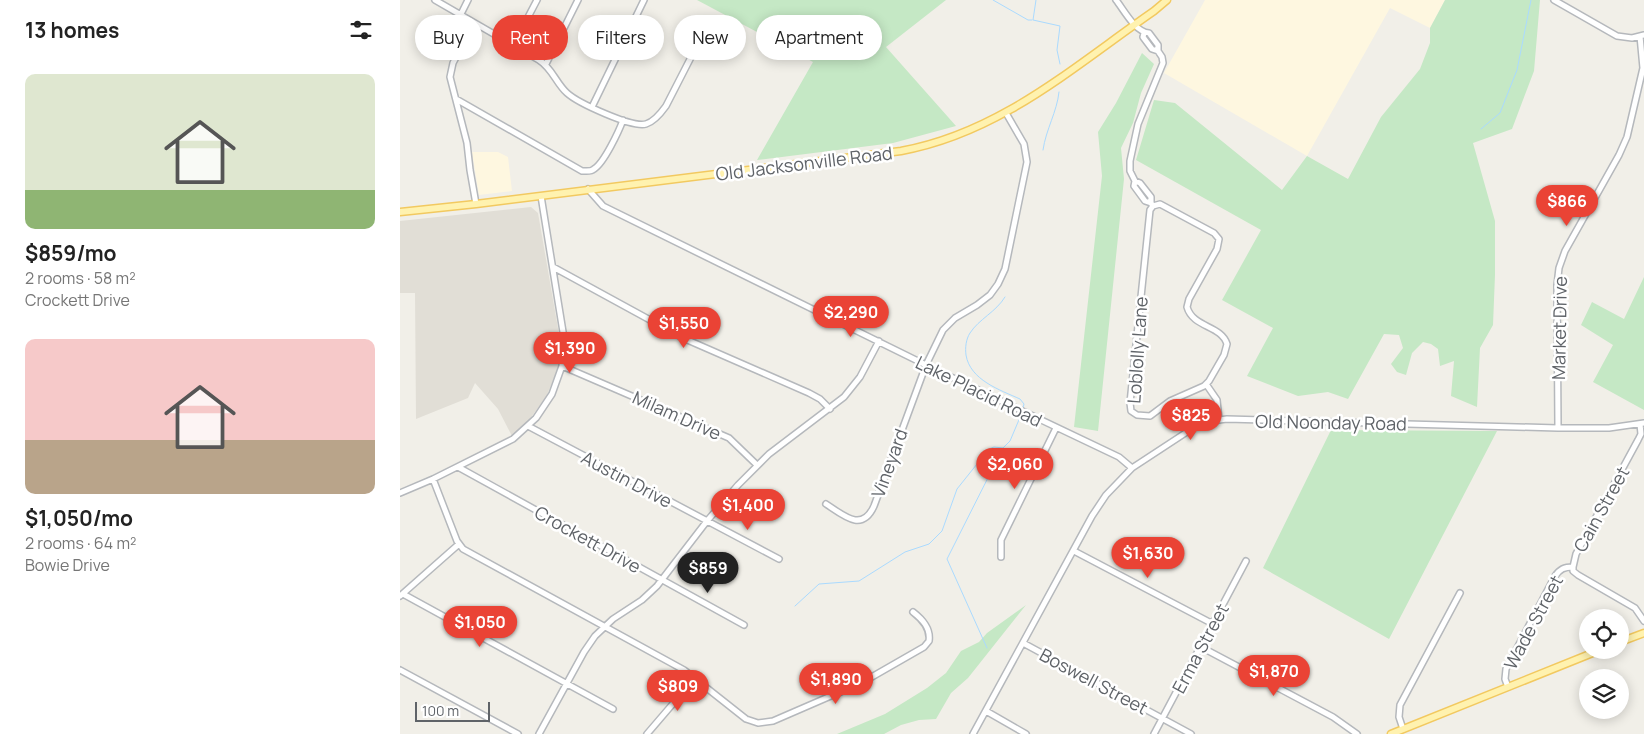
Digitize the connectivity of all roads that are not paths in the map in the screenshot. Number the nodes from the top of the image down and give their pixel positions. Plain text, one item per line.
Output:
1 (435, 0) edge
2 (468, 0) edge
3 (537, 0) edge
4 (578, 0) edge
5 (644, 0) edge
6 (1116, 0) edge
7 (1167, 0) edge
8 (1554, 0) edge
9 (461, 14) joint
10 (529, 15) edge
11 (1135, 25) junction
12 (1642, 36) edge
13 (456, 60) edge
14 (540, 60) edge
15 (689, 60) edge
16 (546, 64) junction
17 (456, 99) junction
18 (592, 107) junction
19 (1006, 113) junction
20 (623, 120) junction
21 (588, 189) junction
22 (541, 196) junction
23 (476, 204) junction
24 (1152, 204) junction
25 (400, 212) edge
26 (553, 267) junction
27 (879, 341) junction
28 (926, 365) junction
29 (562, 366) junction
30 (1206, 384) junction
31 (830, 409) junction
32 (1219, 420) junction
33 (1642, 423) edge
34 (528, 426) junction
35 (1056, 428) junction
36 (1558, 428) junction
37 (757, 465) junction
38 (458, 467) junction
39 (1132, 468) junction
40 (433, 479) junction
41 (400, 493) edge
42 (826, 504) dead end
43 (707, 521) junction
44 (459, 544) junction
45 (1074, 551) junction
46 (1001, 557) dead end
47 (779, 559) dead end
48 (1246, 561) dead end
49 (1572, 567) junction
50 (662, 580) junction
51 (1460, 593) dead end
52 (401, 595) edge
53 (913, 612) dead end
54 (1644, 621) edge
55 (1213, 624) junction
56 (744, 625) dead end
57 (605, 626) junction
58 (1644, 632) edge
59 (1629, 638) edge
60 (1023, 643) junction
61 (1200, 647) junction
62 (1579, 658) edge
63 (400, 670) edge
64 (695, 678) junction
65 (567, 684) junction
66 (837, 684) dead end
67 (1508, 687) junction
68 (841, 692) junction
69 (613, 709) dead end
70 (986, 711) junction
71 (1163, 718) junction
72 (1403, 729) junction
73 (518, 734) edge
74 (539, 734) edge
75 (647, 734) edge
76 (974, 734) edge
77 (1026, 734) edge
78 (1154, 734) edge
79 (1191, 734) edge
80 (1357, 734) edge
81 (1391, 734) edge

1 - 9 street
2 - 9 street
3 - 10 street
4 - 16 street
5 - 18 street
6 - 11 street
7 - 11 main road, Old Jacksonville Road
8 - 12 street
11 - 19 main road, Old Jacksonville Road
11 - 24 street
12 - 36 street, Market Drive
13 - 17 street
14 - 16 street
15 - 20 street
16 - 18 street
17 - 20 street
17 - 23 street
18 - 20 street
19 - 21 main road, Old Jacksonville Road
19 - 28 street
21 - 22 main road, Old Jacksonville Road
21 - 27 street, Lake Placid Road
22 - 23 main road, Old Jacksonville Road
22 - 26 street
23 - 25 main road, Old Jacksonville Road
24 - 30 street
24 - 30 street, Loblolly Lane
26 - 29 street
26 - 31 street
27 - 28 street, Lake Placid Road
27 - 31 street
28 - 35 street, Lake Placid Road
28 - 42 street, Vineyard
29 - 34 street
29 - 37 street, Milam Drive
30 - 32 street
31 - 37 street
32 - 36 street, Old Noonday Road
32 - 39 street, Old Noonday Road
33 - 36 street, Old Noonday Road
33 - 49 street, Cain Street
34 - 38 street
34 - 43 street, Austin Drive
35 - 39 street, Lake Placid Road
35 - 46 street
37 - 43 street
38 - 40 street
38 - 50 street, Crockett Drive
39 - 45 street, Old Noonday Road
40 - 41 street
40 - 44 street
43 - 47 street, Austin Drive
43 - 50 street
44 - 52 street
44 - 57 street
45 - 55 street
45 - 60 street, Old Noonday Road
48 - 55 street, Erma Street
49 - 54 street
49 - 67 street, Wade Street
50 - 56 street, Crockett Drive
50 - 57 street
51 - 72 street
52 - 65 street
53 - 68 street
55 - 61 street, Erma Street
57 - 64 street
57 - 65 street
58 - 59 main road
60 - 70 street, Old Noonday Road
60 - 71 street, Boswell Street
61 - 71 street, Erma Street
61 - 80 street
62 - 67 main road
63 - 73 street
64 - 68 street
64 - 75 street
65 - 69 street
65 - 74 street
66 - 68 street
67 - 72 main road
70 - 76 street, Old Noonday Road
70 - 77 street
71 - 78 street, Erma Street
71 - 79 street, Boswell Street
72 - 81 main road

